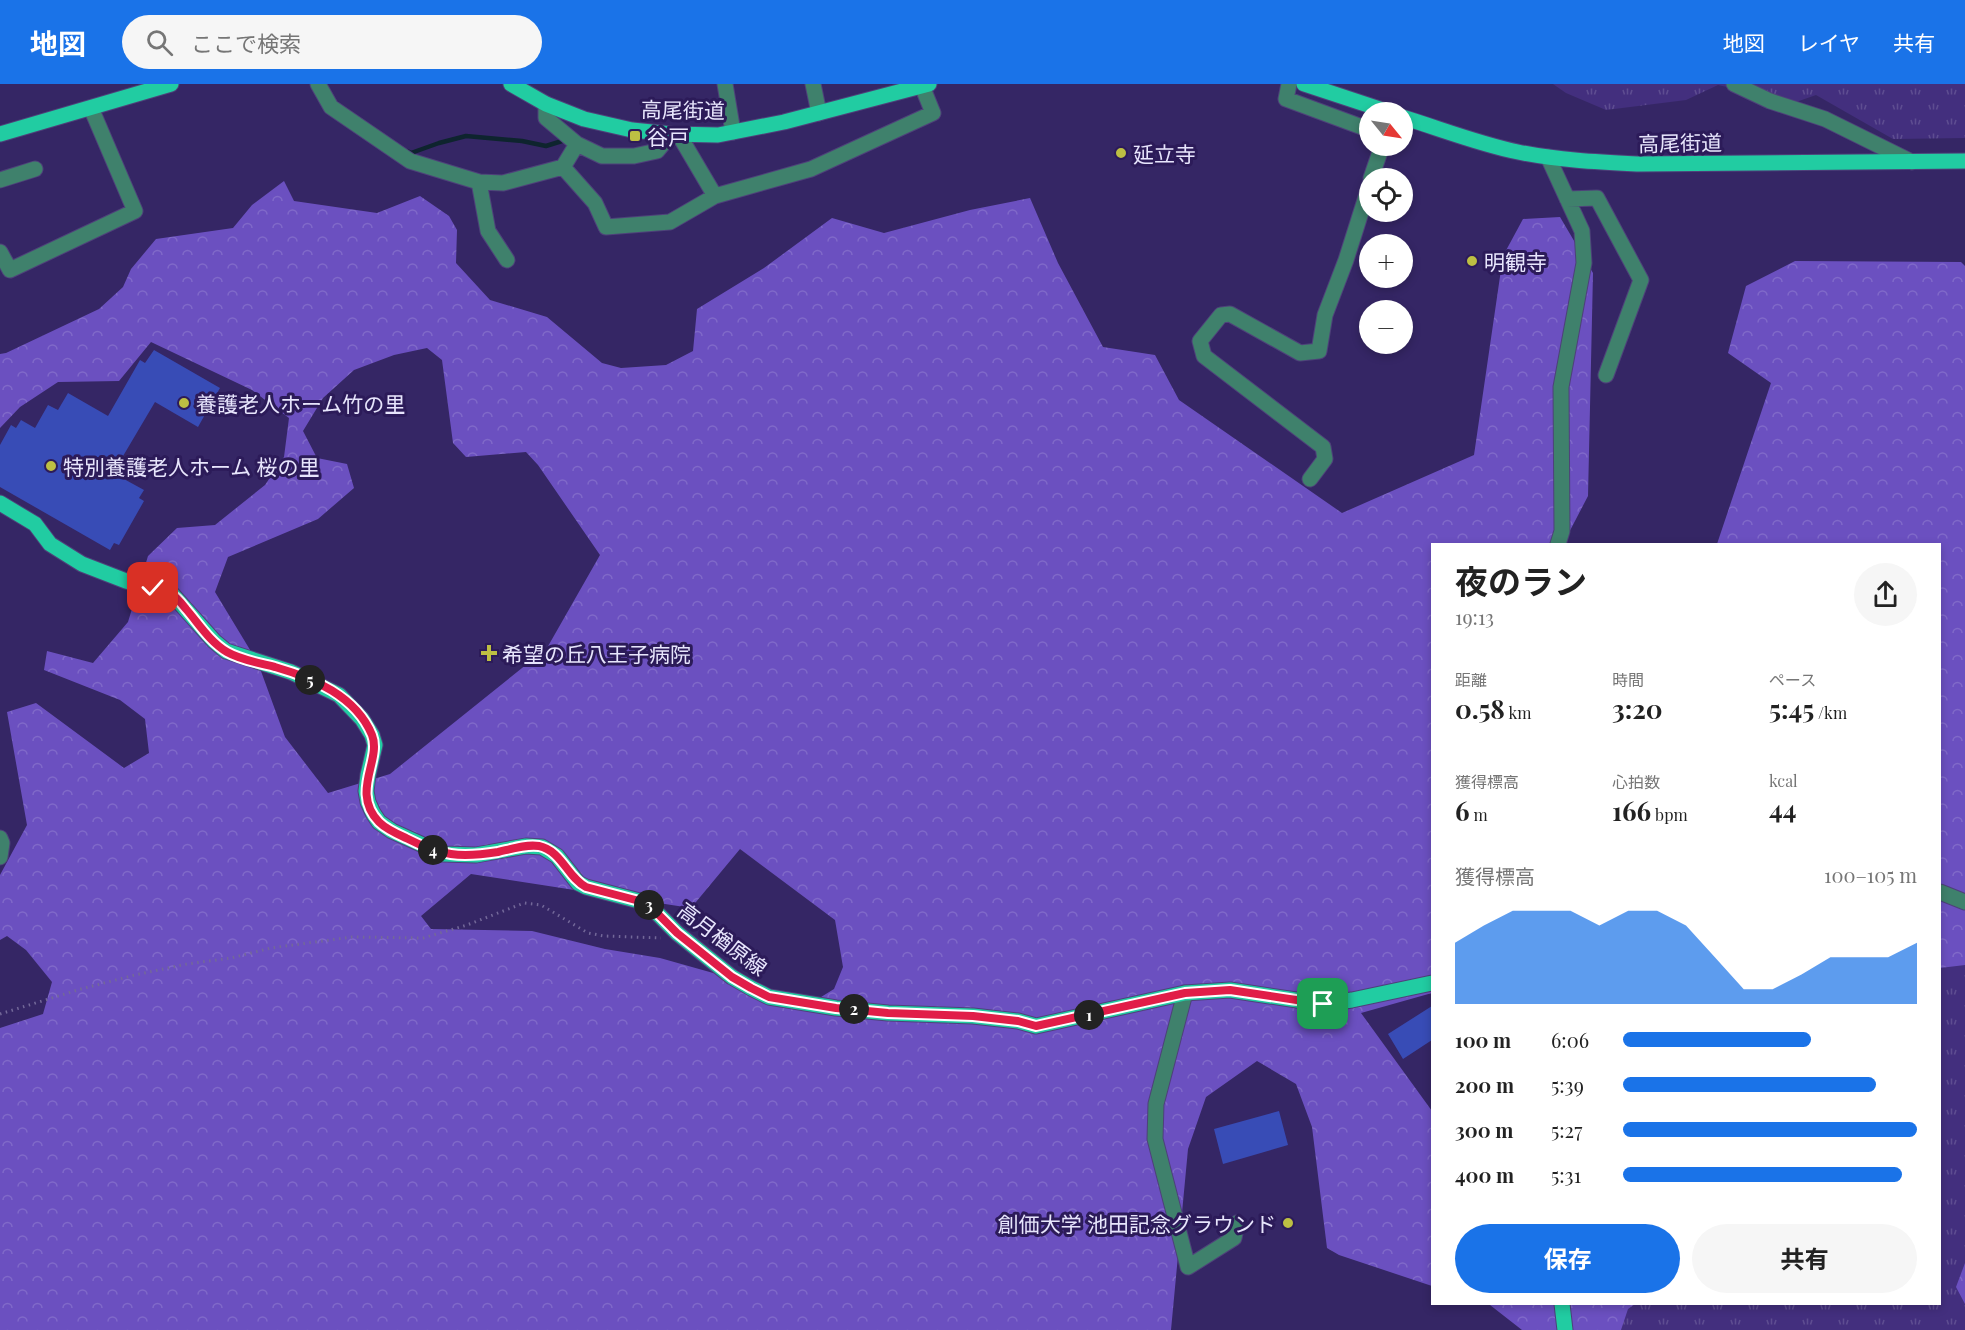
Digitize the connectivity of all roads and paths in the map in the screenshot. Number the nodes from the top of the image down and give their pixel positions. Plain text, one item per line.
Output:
1 (171, 84) edge
2 (318, 84) edge
3 (511, 84) edge
4 (725, 84) edge
5 (813, 84) edge
6 (1289, 84) edge
7 (1304, 84) edge
8 (1734, 84) edge
9 (925, 85) edge
10 (1359, 102) edge
11 (546, 104) junction
12 (91, 108) junction
13 (819, 113) junction
14 (1413, 121) edge
15 (1359, 126) edge
16 (733, 132) junction
17 (0, 134) edge
18 (675, 134) junction
19 (577, 144) junction
20 (1548, 157) junction
21 (1965, 161) edge
22 (1912, 162) junction
23 (564, 167) junction
24 (35, 169) dead end
25 (0, 180) edge
26 (478, 182) junction
27 (716, 196) junction
28 (1567, 199) junction
29 (1359, 219) edge
30 (0, 252) edge
31 (507, 260) dead end
32 (1606, 375) dead end
33 (1310, 479) dead end
34 (0, 503) edge
35 (1558, 543) edge
36 (0, 838) edge
37 (0, 857) edge
38 (1941, 892) edge
39 (1965, 902) edge
40 (677, 933) junction
41 (1431, 983) edge
42 (1185, 993) junction
43 (0, 1014) edge
44 (1237, 1223) dead end
45 (1563, 1305) edge
46 (1565, 1330) edge

1 - 12 main road
2 - 26 street
3 - 11 main road, 高尾街道
4 - 16 street
5 - 13 street
6 - 15 street
7 - 10 main road
8 - 22 street
9 - 13 main road, 高尾街道
9 - 27 street
11 - 18 main road, 高尾街道
11 - 19 street
12 - 17 main road
12 - 30 street
13 - 16 main road, 高尾街道
14 - 20 main road, 高尾街道
16 - 18 main road, 高尾街道
18 - 19 street
18 - 27 street
19 - 23 street
20 - 22 main road, 高尾街道
20 - 28 street
21 - 22 main road, 高尾街道
23 - 26 street
23 - 27 street
24 - 25 street
26 - 31 street
28 - 32 street
28 - 35 street
29 - 33 street
34 - 40 main road, 高月楢原線
36 - 37 street
38 - 39 street
40 - 42 main road, 高月楢原線
40 - 43 path
41 - 42 main road, 高月楢原線
42 - 44 street
45 - 46 main road

